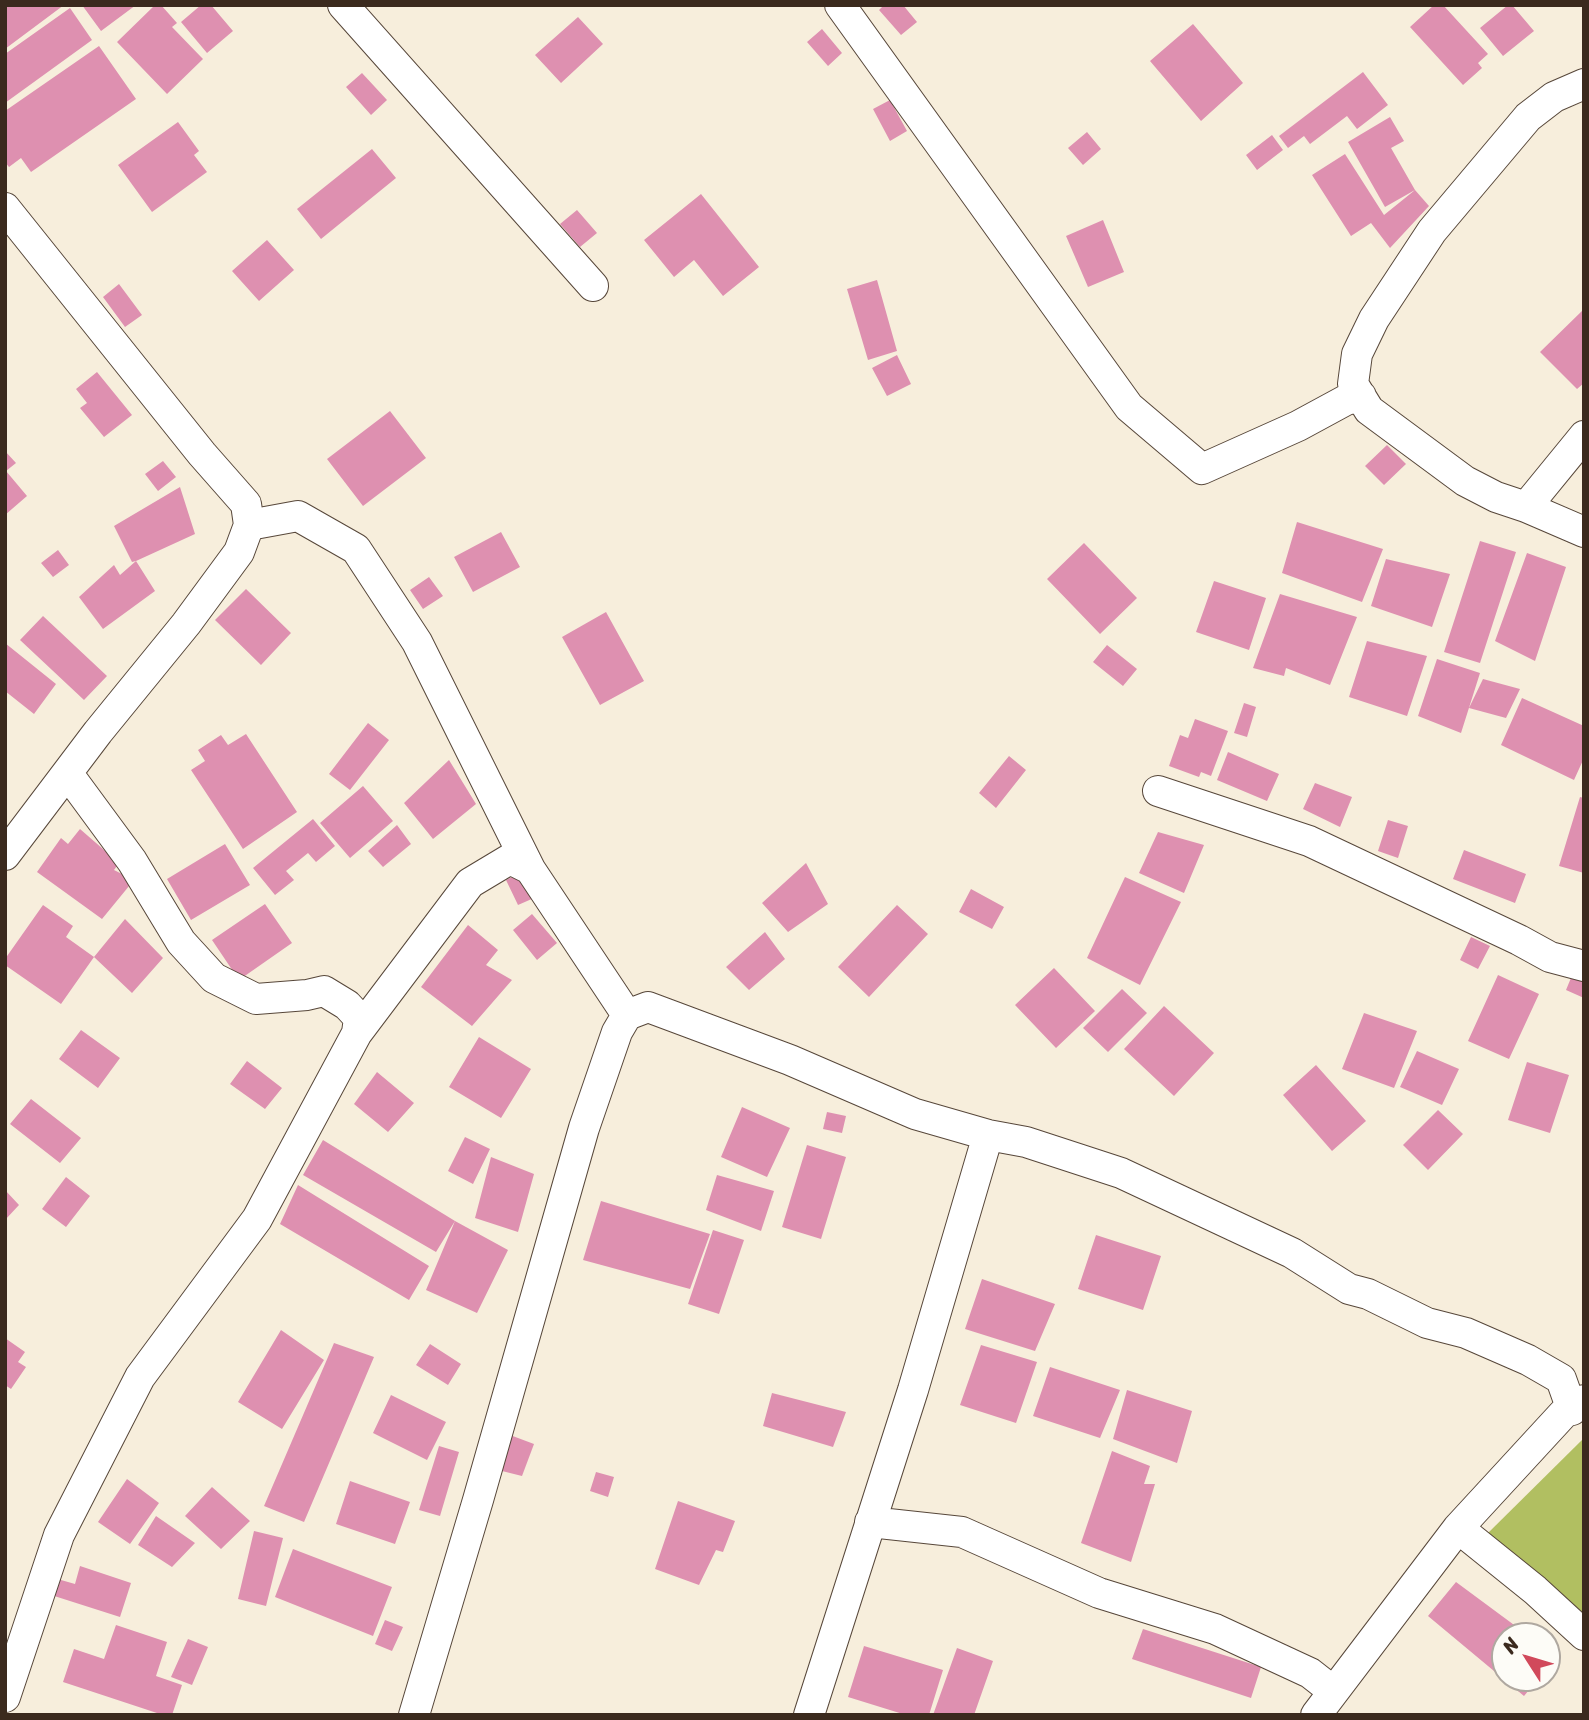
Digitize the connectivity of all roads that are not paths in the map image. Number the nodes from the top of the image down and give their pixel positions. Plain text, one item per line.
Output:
1 (344, 5) edge
2 (840, 5) edge
3 (1584, 84) edge
4 (5, 208) edge
5 (593, 286) dead end
6 (1361, 396) junction
7 (1584, 436) edge
8 (1526, 507) junction
9 (249, 525) junction
10 (1584, 533) edge
11 (68, 774) junction
12 (1158, 791) dead end
13 (5, 855) edge
14 (530, 869) junction
15 (1584, 967) edge
16 (627, 1015) junction
17 (357, 1033) junction
18 (988, 1135) junction
19 (1578, 1405) edge
20 (870, 1522) junction
21 (1458, 1528) junction
22 (1584, 1635) edge
23 (5, 1697) edge
24 (1324, 1703) edge
25 (414, 1715) edge
26 (809, 1715) edge

1 - 5 street
2 - 6 street
3 - 6 street
4 - 9 street
6 - 8 street
7 - 8 street
8 - 10 street
9 - 11 street
9 - 14 street
11 - 13 street
11 - 17 street
12 - 15 street
14 - 16 street
14 - 17 street
16 - 18 street
16 - 25 street
17 - 23 street
18 - 19 street
18 - 20 street
19 - 21 street
20 - 24 street
20 - 26 street
21 - 22 street
21 - 24 street

